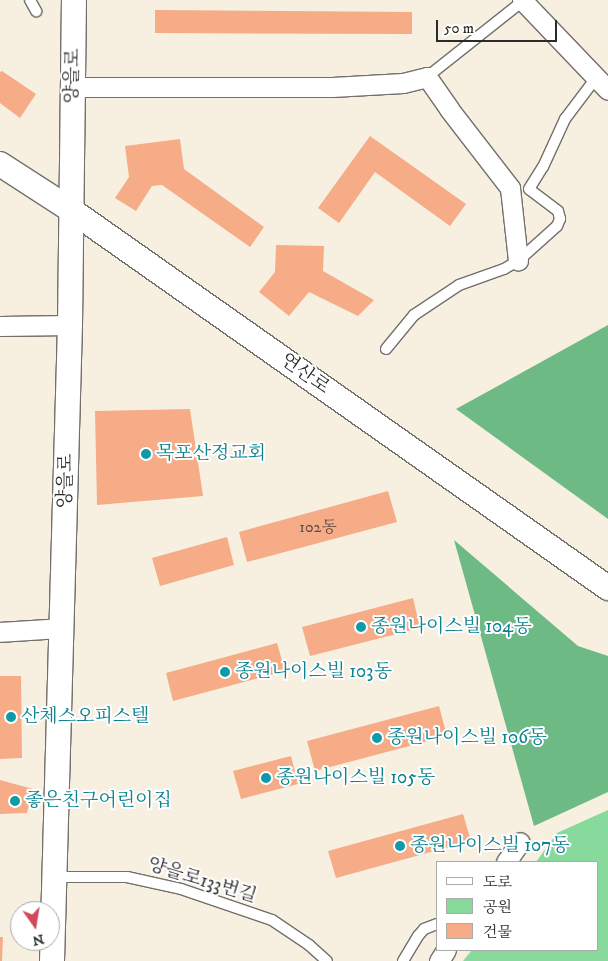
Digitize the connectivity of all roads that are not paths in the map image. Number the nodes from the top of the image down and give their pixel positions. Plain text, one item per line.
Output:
1 (30, 0) edge
2 (74, 0) edge
3 (522, 0) edge
4 (36, 11) dead end
5 (427, 77) junction
6 (602, 84) edge
7 (73, 87) junction
8 (0, 164) edge
9 (71, 210) junction
10 (518, 261) junction
11 (70, 325) junction
12 (0, 326) edge
13 (386, 349) dead end
14 (608, 588) edge
15 (62, 628) junction
16 (0, 632) edge
17 (520, 842) dead end
18 (507, 861) edge
19 (54, 877) junction
20 (436, 925) edge
21 (52, 961) edge
22 (327, 961) edge
23 (403, 961) edge

1 - 4 lane
2 - 7 street, 양을로
3 - 5 lane
3 - 6 street
5 - 7 street
5 - 10 street
6 - 10 lane
7 - 9 street, 양을로
8 - 9 street, 연산로
9 - 11 street, 양을로
9 - 14 street, 연산로
10 - 13 lane
11 - 12 street
11 - 15 street, 양을로
15 - 16 street
15 - 19 street, 양을로
17 - 18 street
19 - 21 street, 양을로
19 - 22 lane, 양을로133번길
20 - 23 lane

